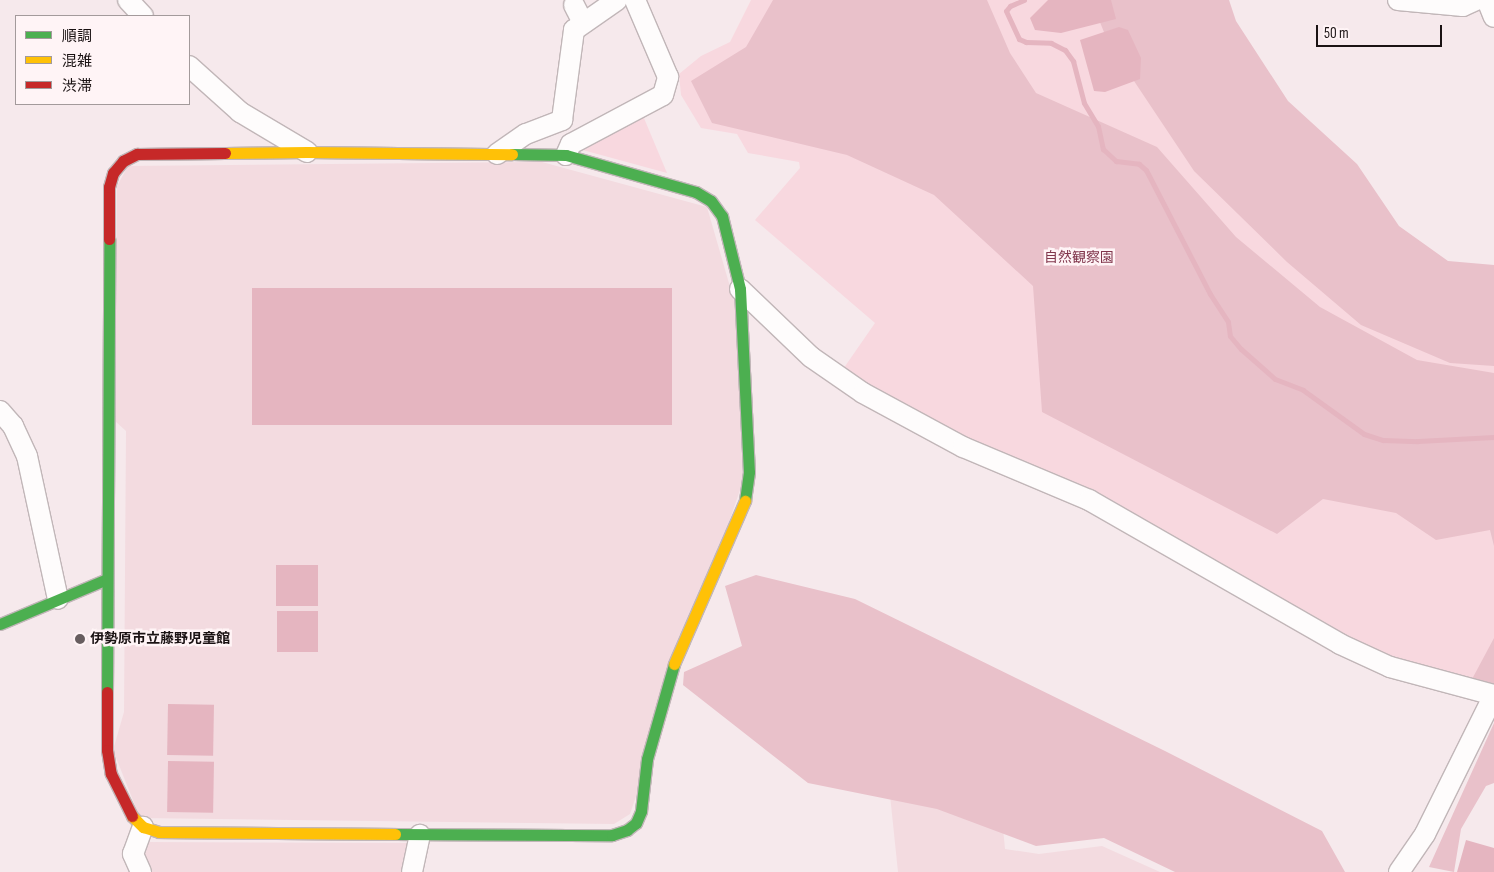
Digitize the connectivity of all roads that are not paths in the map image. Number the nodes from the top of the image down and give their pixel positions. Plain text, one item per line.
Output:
1 (128, 0) edge
2 (618, 0) edge
3 (634, 0) edge
4 (1398, 0) edge
5 (1476, 0) edge
6 (1487, 0) edge
7 (574, 5) dead end
8 (142, 15) edge
9 (1494, 18) edge
10 (583, 24) junction
11 (190, 67) edge
12 (308, 152) junction
13 (497, 154) junction
14 (566, 155) junction
15 (740, 289) junction
16 (0, 410) edge
17 (108, 579) junction
18 (58, 599) junction
19 (0, 624) edge
20 (1494, 695) edge
21 (143, 827) junction
22 (420, 835) junction
23 (141, 872) edge
24 (412, 872) edge
25 (1399, 872) edge

1 - 8 street
2 - 10 street
3 - 14 street
4 - 5 street
6 - 9 street
7 - 10 street
10 - 13 street
11 - 12 street
12 - 13 street
12 - 17 street
13 - 14 street
14 - 15 street
15 - 20 street
15 - 22 street
16 - 18 street
17 - 18 street
17 - 21 street
18 - 19 street
20 - 25 street
21 - 22 street
21 - 23 street
22 - 24 street

